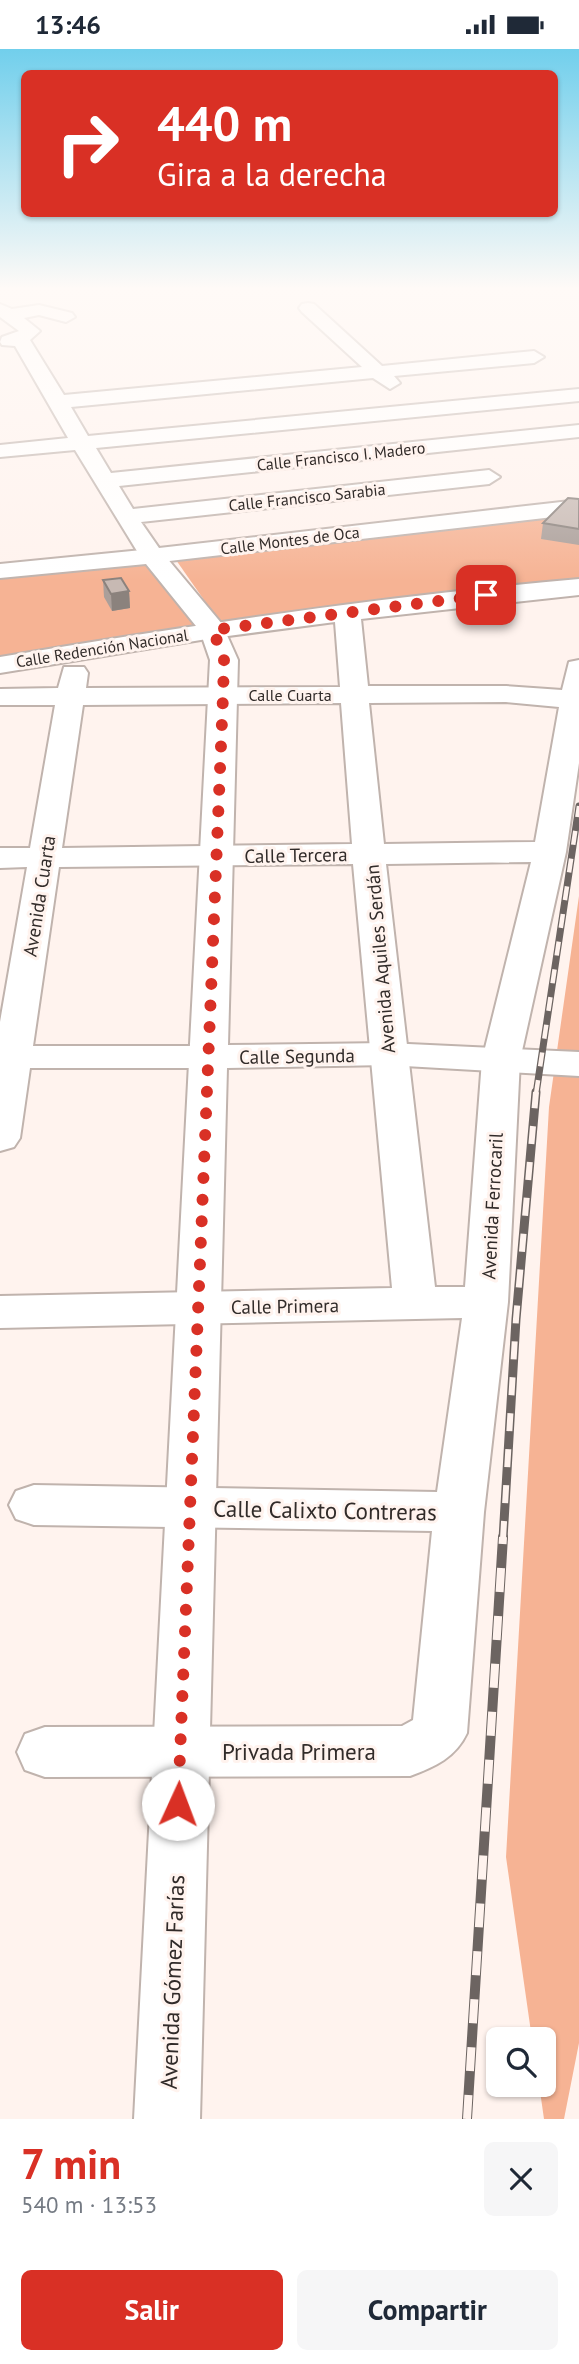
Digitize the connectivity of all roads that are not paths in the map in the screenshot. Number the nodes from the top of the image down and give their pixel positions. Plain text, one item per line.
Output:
1 (47, 388) edge
2 (212, 388) edge
3 (394, 388) edge
4 (579, 395) edge
5 (59, 402) junction
6 (420, 411) junction
7 (579, 431) edge
8 (82, 445) junction
9 (454, 445) junction
10 (0, 451) edge
11 (489, 477) junction
12 (103, 481) junction
13 (579, 506) edge
14 (526, 513) junction
15 (126, 517) junction
16 (152, 556) junction
17 (0, 571) edge
18 (579, 587) edge
19 (347, 613) junction
20 (213, 630) junction
21 (78, 653) junction
22 (0, 665) edge
23 (577, 689) edge
24 (356, 695) junction
25 (223, 696) junction
26 (0, 697) edge
27 (71, 697) junction
28 (550, 852) junction
29 (371, 854) junction
30 (217, 856) junction
31 (45, 857) junction
32 (0, 858) edge
33 (387, 1054) junction
34 (7, 1057) edge
35 (210, 1057) junction
36 (501, 1060) junction
37 (579, 1064) edge
38 (0, 1138) edge
39 (486, 1302) junction
40 (415, 1304) junction
41 (199, 1308) junction
42 (0, 1312) edge
43 (34, 1505) dead end
44 (191, 1507) junction
45 (459, 1512) junction
46 (426, 1743) joint
47 (180, 1751) junction
48 (45, 1752) dead end
49 (167, 2119) edge

1 - 5 street
2 - 5 street
3 - 6 street
4 - 6 street
5 - 8 street
6 - 8 street
6 - 9 street
7 - 9 street, Calle Francisco I. Madero
8 - 10 street
8 - 12 street
9 - 11 street
9 - 12 street, Calle Francisco I. Madero
11 - 14 street
11 - 15 street, Calle Francisco Sarabia
12 - 15 street
13 - 14 street, Calle Montes de Oca
14 - 16 street, Calle Montes de Oca
15 - 16 street
16 - 17 street, Calle Montes de Oca
16 - 20 street
18 - 19 street, Calle Redención Nacional
19 - 20 street, Calle Redención Nacional
19 - 24 street, Avenida Aquiles Serdán
20 - 21 street, Calle Redención Nacional
20 - 25 street, Avenida Gómez Farías
21 - 22 street, Calle Redención Nacional
21 - 27 street, Avenida Cuarta
23 - 24 street, Calle Cuarta
23 - 28 street, Avenida Ferrocaril
24 - 25 street, Calle Cuarta
24 - 29 street, Avenida Aquiles Serdán
25 - 27 street, Calle Cuarta
25 - 30 street, Avenida Gómez Farías
26 - 27 street, Calle Cuarta
27 - 31 street, Avenida Cuarta
28 - 29 street, Calle Tercera
28 - 36 street, Avenida Ferrocaril
29 - 30 street, Calle Tercera
29 - 33 street, Avenida Aquiles Serdán
30 - 31 street, Calle Tercera
30 - 35 street, Avenida Gómez Farías
31 - 32 street, Calle Tercera
31 - 34 street, Avenida Cuarta
33 - 35 street, Calle Segunda
33 - 36 street, Calle Segunda
33 - 40 street, Avenida Aquiles Serdán
34 - 35 street, Calle Segunda
34 - 38 street, Avenida Cuarta
35 - 41 street, Avenida Gómez Farías
36 - 37 street, Calle Segunda
36 - 39 street, Avenida Ferrocaril
39 - 40 street, Calle Primera
39 - 45 street, Avenida Ferrocaril
40 - 41 street, Calle Primera
41 - 42 street, Calle Primera
41 - 44 street, Avenida Gómez Farías
43 - 44 street, Calle Calixto Contreras
44 - 45 street, Calle Calixto Contreras
44 - 47 street, Avenida Gómez Farías
45 - 46 street, Avenida Ferrocaril
46 - 47 street, Privada Primera
47 - 48 street, Privada Primera
47 - 49 street, Avenida Gómez Farías

